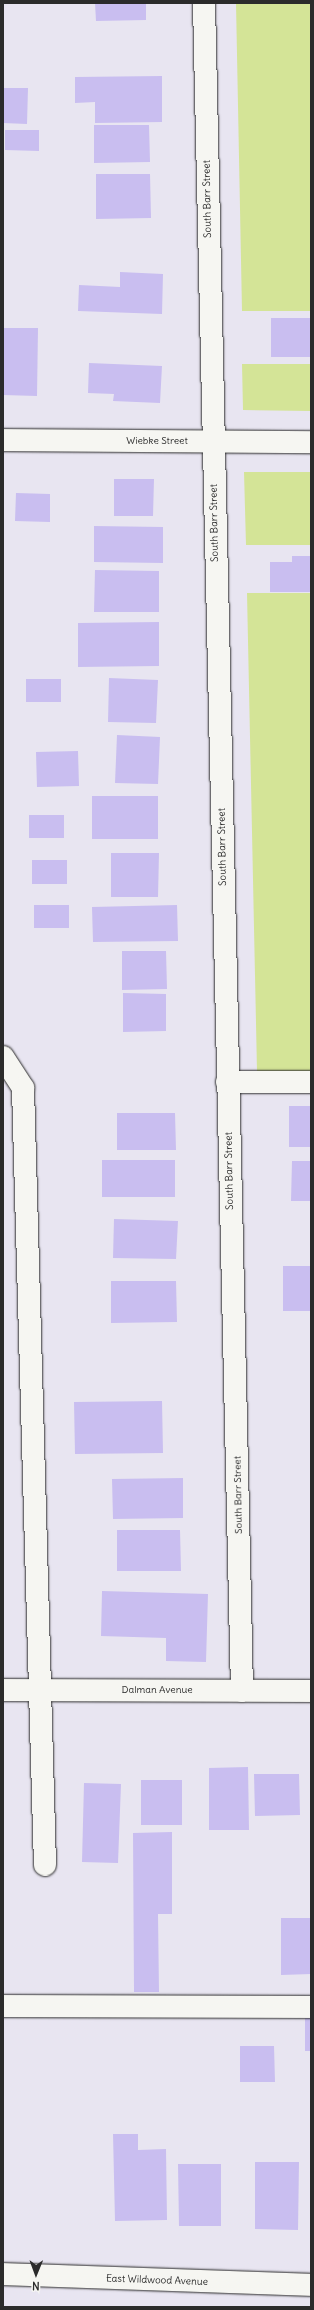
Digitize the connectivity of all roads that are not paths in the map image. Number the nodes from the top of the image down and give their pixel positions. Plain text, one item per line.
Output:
1 (204, 3) edge
2 (3, 440) edge
3 (212, 442) junction
4 (311, 442) edge
5 (3, 1057) edge
6 (227, 1082) junction
7 (311, 1082) edge
8 (3, 1690) edge
9 (41, 1690) junction
10 (242, 1691) junction
11 (311, 1691) edge
12 (45, 1865) dead end
13 (3, 2006) edge
14 (311, 2007) edge
15 (3, 2274) edge
16 (311, 2285) edge

1 - 3 street, South Barr Street
2 - 3 street, Wiebke Street
3 - 4 street, Wiebke Street
3 - 6 street, South Barr Street
5 - 9 street
6 - 7 street
6 - 10 street, South Barr Street
8 - 9 street, Dalman Avenue
9 - 10 street, Dalman Avenue
9 - 12 street
10 - 11 street, Dalman Avenue
13 - 14 street
15 - 16 street, East Wildwood Avenue

